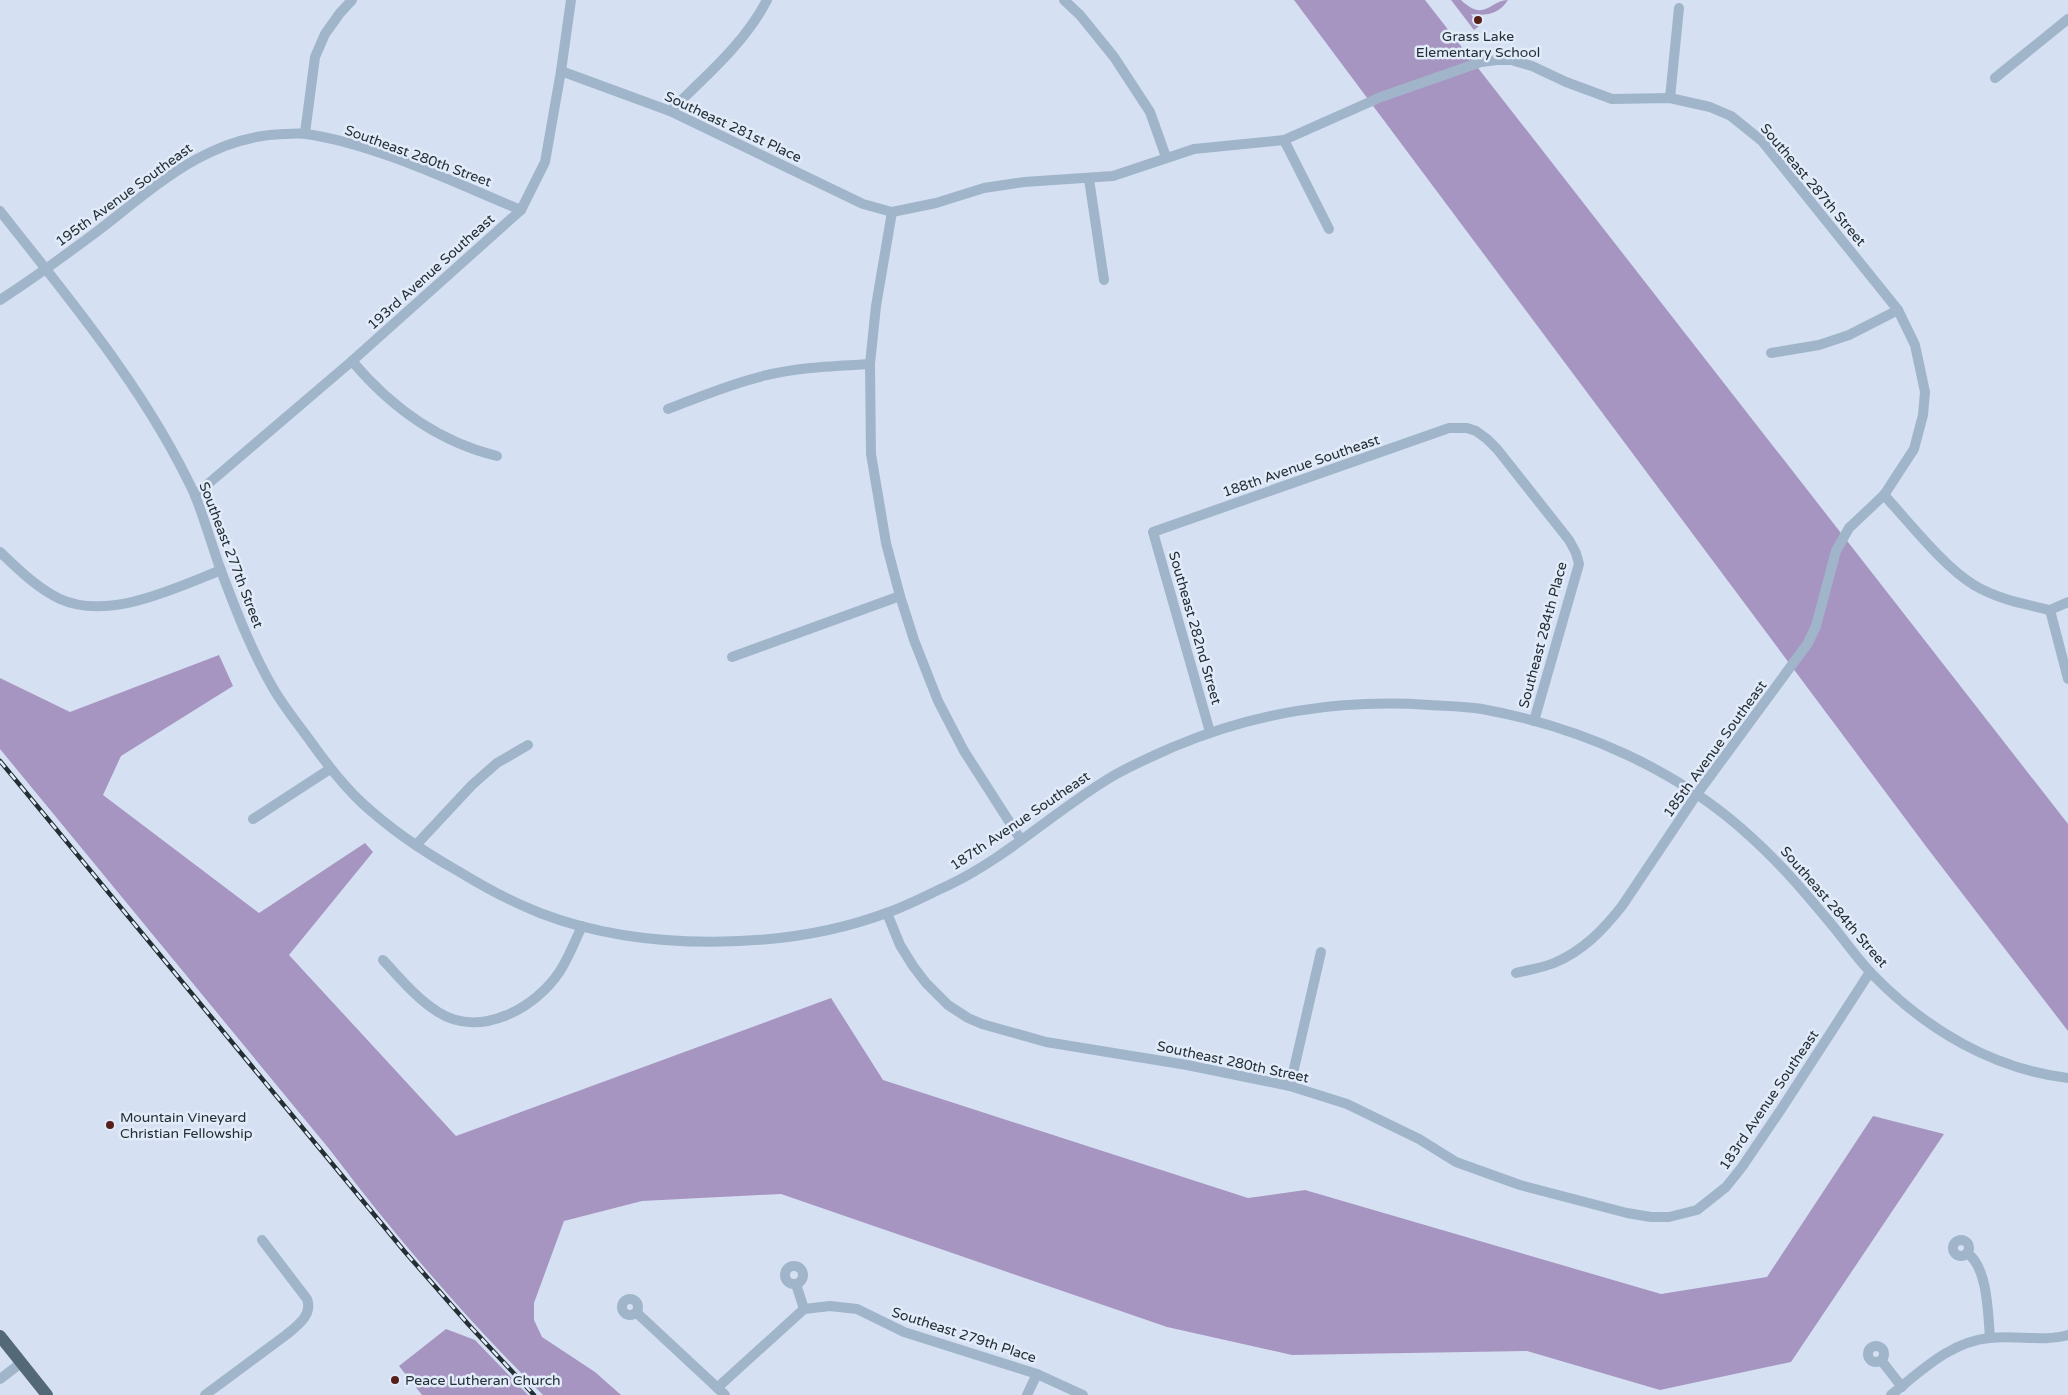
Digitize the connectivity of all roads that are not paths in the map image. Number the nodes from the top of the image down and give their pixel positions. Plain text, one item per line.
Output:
1 (352, 0) edge
2 (570, 0) edge
3 (767, 0) edge
4 (1064, 0) edge
5 (1678, 8) dead end
6 (2068, 19) edge
7 (561, 71) junction
8 (1995, 78) dead end
9 (1670, 98) junction
10 (670, 111) junction
11 (305, 134) junction
12 (1284, 140) junction
13 (1166, 157) junction
14 (1089, 179) junction
15 (521, 210) junction
16 (0, 211) edge
17 (892, 212) junction
18 (1329, 229) dead end
19 (46, 270) junction
20 (1104, 280) dead end
21 (0, 300) edge
22 (1898, 310) junction
23 (1771, 353) dead end
24 (352, 361) junction
25 (870, 364) junction
26 (668, 409) dead end
27 (1459, 427) joint
28 (497, 456) dead end
29 (195, 495) junction
30 (1884, 495) junction
31 (1153, 532) joint
32 (0, 552) edge
33 (221, 570) junction
34 (900, 596) junction
35 (2068, 602) edge
36 (2050, 610) junction
37 (732, 657) dead end
38 (2068, 678) edge
39 (1534, 722) junction
40 (1210, 732) junction
41 (528, 745) dead end
42 (330, 769) junction
43 (1698, 794) junction
44 (253, 819) dead end
45 (1021, 840) junction
46 (416, 845) junction
47 (887, 913) junction
48 (582, 926) junction
49 (1321, 952) dead end
50 (383, 960) dead end
51 (1870, 972) junction
52 (1516, 973) dead end
53 (2068, 1078) edge
54 (1290, 1086) junction
55 (1669, 1217) joint
56 (262, 1240) dead end
57 (1968, 1253) dead end
58 (796, 1284) dead end
59 (804, 1309) junction
60 (637, 1313) dead end
61 (2068, 1335) edge
62 (0, 1336) edge
63 (1990, 1338) junction
64 (1880, 1360) dead end
65 (21, 1363) junction
66 (1037, 1374) junction
67 (0, 1379) edge
68 (1902, 1387) junction
69 (717, 1388) junction
70 (47, 1395) edge
71 (205, 1395) edge
72 (725, 1395) edge
73 (1027, 1395) edge
74 (1083, 1395) edge
75 (1890, 1395) edge

1 - 11 street
2 - 7 street, 193rd Avenue Southeast
3 - 10 street
4 - 13 street
5 - 9 street
6 - 8 street
7 - 10 street, Southeast 281st Place
7 - 15 street, 193rd Avenue Southeast
9 - 12 street, Southeast 287th Street
9 - 22 street, Southeast 287th Street
10 - 17 street, Southeast 281st Place
11 - 15 street, Southeast 280th Street
11 - 19 street, 195th Avenue Southeast
12 - 13 street, Southeast 287th Street
12 - 18 street
13 - 14 street, Southeast 287th Street
14 - 17 street, Southeast 287th Street
14 - 20 street
15 - 24 street, 193rd Avenue Southeast
16 - 19 street, Southeast 277th Street
17 - 25 street
19 - 21 street, 195th Avenue Southeast
19 - 29 street, Southeast 277th Street
22 - 23 street
22 - 30 street, Southeast 287th Street
24 - 28 street
24 - 29 street, 193rd Avenue Southeast
25 - 26 street
25 - 34 street
27 - 31 street, 188th Avenue Southeast
27 - 39 street, Southeast 284th Place
29 - 33 street, Southeast 277th Street
30 - 36 street
30 - 43 street, 185th Avenue Southeast
31 - 40 street, Southeast 282nd Street
32 - 33 street
33 - 42 street, Southeast 277th Street
34 - 37 street
34 - 45 street
35 - 36 street
36 - 38 street
39 - 40 street, 187th Avenue Southeast
39 - 43 street, Southeast 284th Street
40 - 45 street, 187th Avenue Southeast
41 - 46 street
42 - 44 street
42 - 46 street, Southeast 277th Street
43 - 51 street, Southeast 284th Street
43 - 52 street, 185th Avenue Southeast
45 - 47 street, 187th Avenue Southeast
46 - 48 street, 187th Avenue Southeast
47 - 48 street, 187th Avenue Southeast
47 - 54 street, Southeast 280th Street
48 - 50 street
49 - 54 street
51 - 53 street, Southeast 284th Street
51 - 55 street, 183rd Avenue Southeast
54 - 55 street, Southeast 280th Street
56 - 71 street
57 - 63 street
58 - 59 street
59 - 66 street, Southeast 279th Place
59 - 69 street
60 - 69 street
61 - 63 street
62 - 65 main road
63 - 68 street
64 - 68 street
65 - 67 street
65 - 70 main road
66 - 73 street
66 - 74 street, Southeast 279th Place
68 - 75 street
69 - 72 street

